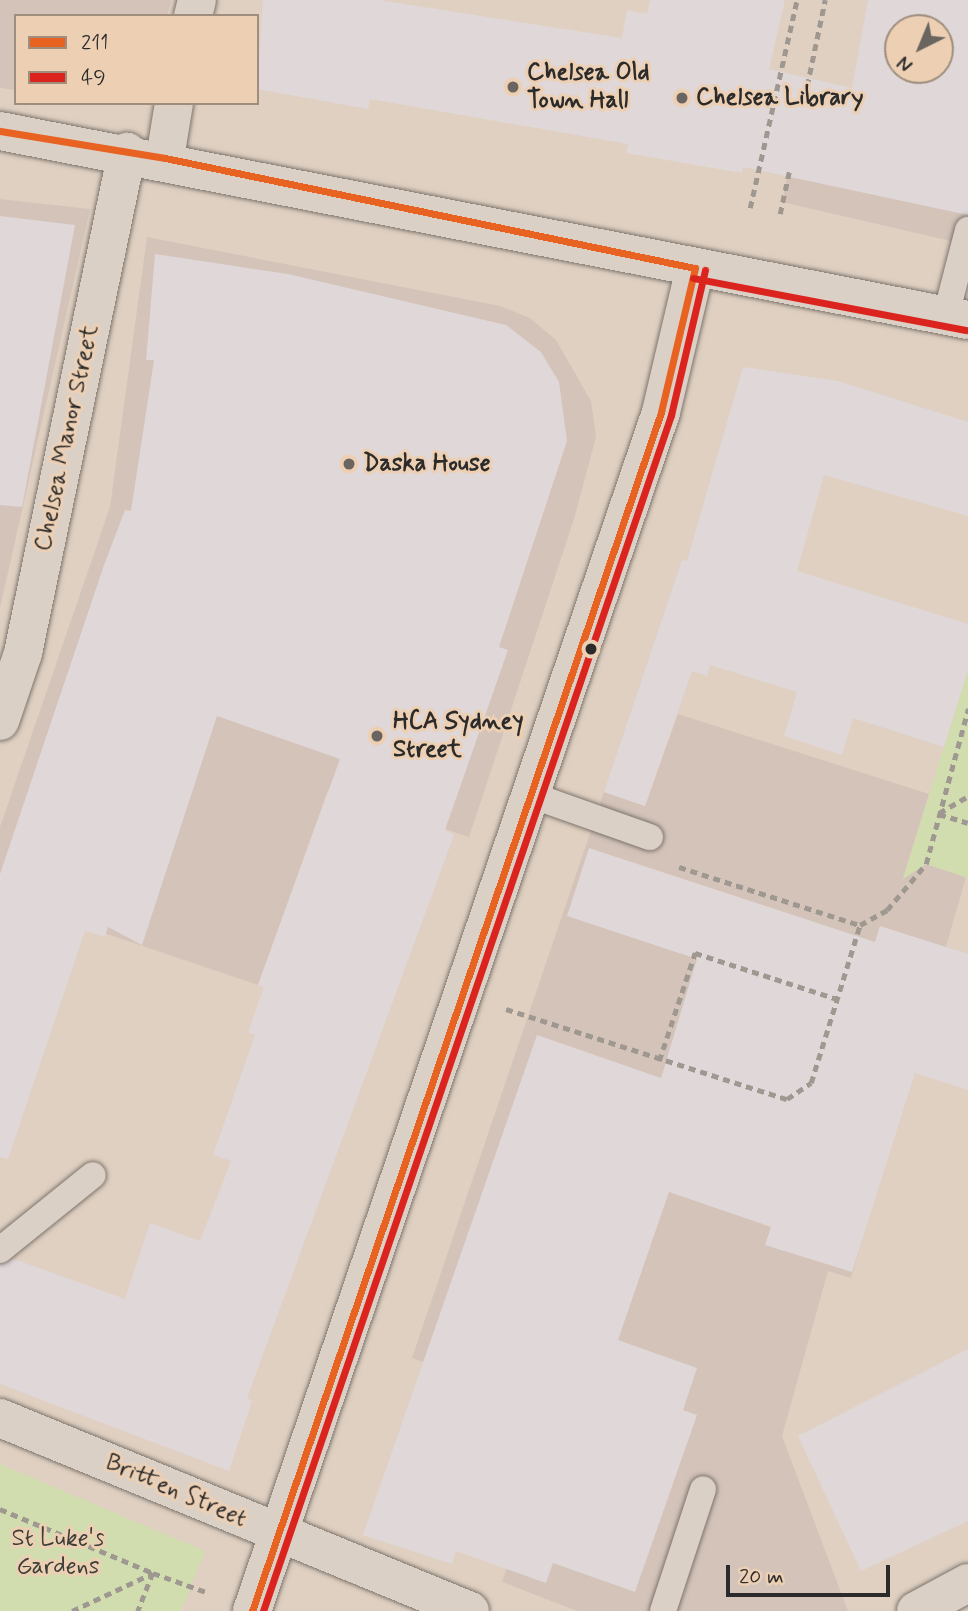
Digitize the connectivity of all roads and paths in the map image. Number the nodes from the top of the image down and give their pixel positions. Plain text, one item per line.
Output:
1 (797, 0) edge
2 (825, 0) edge
3 (807, 86) dead end
4 (174, 105) edge
5 (0, 131) edge
6 (127, 152) junction
7 (165, 158) junction
8 (789, 172) dead end
9 (750, 208) dead end
10 (780, 214) dead end
11 (968, 230) edge
12 (695, 268) junction
13 (957, 318) edge
14 (968, 709) edge
15 (0, 721) edge
16 (534, 796) junction
17 (968, 796) edge
18 (938, 814) junction
19 (968, 823) edge
20 (650, 837) dead end
21 (671, 864) dead end
22 (860, 925) junction
23 (464, 994) junction
24 (837, 999) junction
25 (659, 1061) junction
26 (93, 1175) dead end
27 (0, 1250) edge
28 (0, 1418) edge
29 (703, 1489) dead end
30 (0, 1509) edge
31 (280, 1534) junction
32 (153, 1573) junction
33 (968, 1583) edge
34 (252, 1610) edge
35 (72, 1611) edge
36 (138, 1611) edge
37 (470, 1611) edge
38 (663, 1611) edge
39 (916, 1611) edge

1 - 9 path
2 - 3 path
4 - 7 main road
5 - 6 main road
6 - 7 main road
6 - 15 main road, Chelsea Manor Street
7 - 12 main road
8 - 10 path
11 - 13 lane
12 - 13 main road
12 - 16 main road
14 - 18 path
16 - 20 lane
16 - 23 main road
17 - 18 path
18 - 19 path
18 - 22 path
21 - 22 path
22 - 24 path
23 - 25 path
23 - 31 main road
24 - 25 path
24 - 25 path
26 - 27 lane
28 - 31 main road, Britten Street
29 - 38 lane
30 - 32 path
31 - 34 main road
31 - 37 main road, Britten Street
32 - 34 path
32 - 35 path
32 - 36 path
33 - 39 main road

